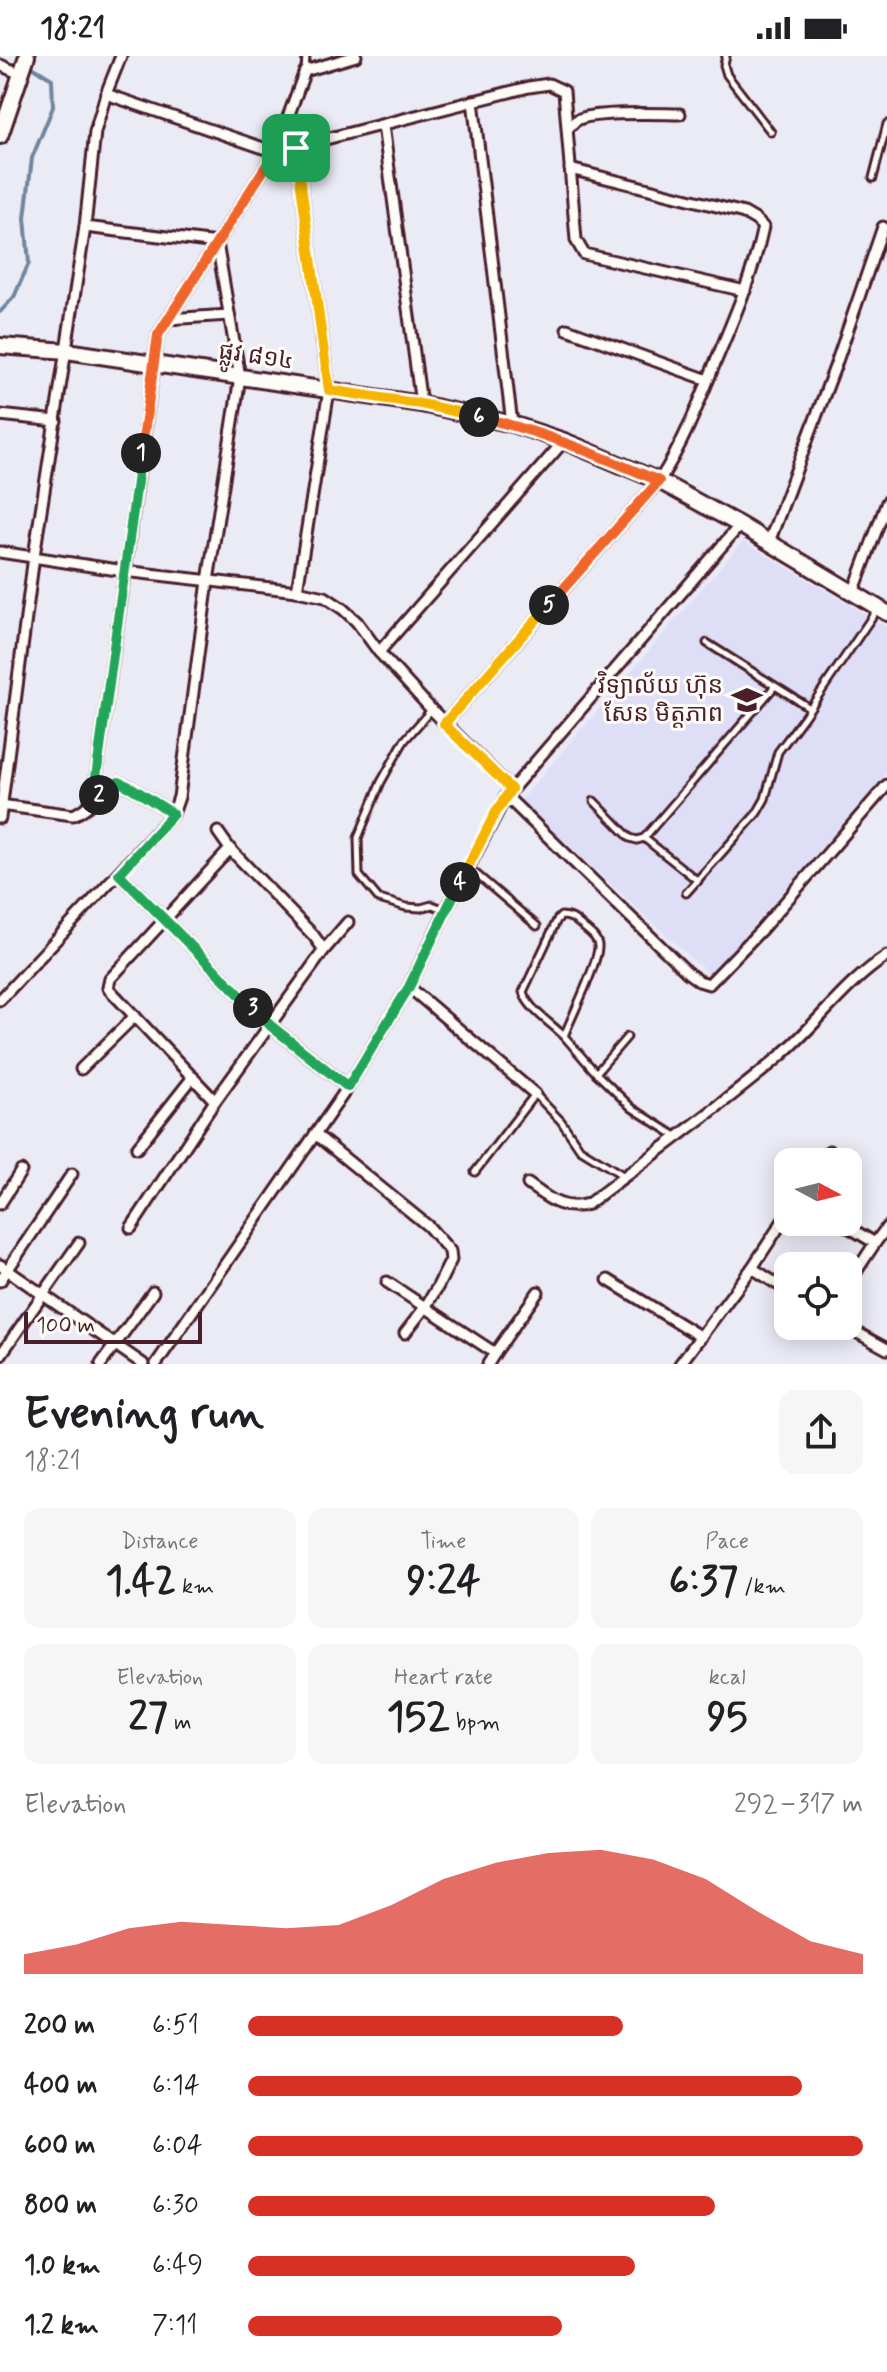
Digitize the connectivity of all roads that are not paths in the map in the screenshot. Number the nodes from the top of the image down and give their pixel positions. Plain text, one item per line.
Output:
1 (121, 56) edge
2 (306, 56) edge
3 (356, 56) edge
4 (726, 56) edge
5 (0, 65) edge
6 (24, 65) edge
7 (305, 71) junction
8 (106, 94) junction
9 (473, 101) junction
10 (680, 114) dead end
11 (887, 124) edge
12 (383, 125) junction
13 (568, 129) junction
14 (771, 132) dead end
15 (0, 136) edge
16 (296, 148) junction
17 (275, 152) junction
18 (570, 169) junction
19 (873, 178) dead end
20 (85, 227) junction
21 (883, 227) dead end
22 (217, 243) junction
23 (745, 291) junction
24 (229, 315) junction
25 (168, 319) junction
26 (567, 329) dead end
27 (1, 349) edge
28 (67, 351) junction
29 (154, 364) junction
30 (240, 377) junction
31 (708, 380) junction
32 (329, 390) junction
33 (421, 404) junction
34 (0, 415) edge
35 (56, 421) junction
36 (512, 424) junction
37 (564, 441) junction
38 (659, 481) junction
39 (887, 502) edge
40 (740, 525) junction
41 (769, 542) junction
42 (0, 552) edge
43 (34, 556) junction
44 (124, 571) junction
45 (208, 581) junction
46 (297, 591) junction
47 (853, 593) junction
48 (883, 610) edge
49 (707, 643) dead end
50 (379, 652) junction
51 (775, 686) junction
52 (810, 708) junction
53 (431, 709) junction
54 (444, 724) junction
55 (887, 785) edge
56 (508, 792) junction
57 (93, 799) junction
58 (594, 801) dead end
59 (1, 805) edge
60 (173, 814) junction
61 (0, 818) edge
62 (218, 832) dead end
63 (644, 838) junction
64 (230, 849) junction
65 (468, 867) junction
66 (119, 874) junction
67 (698, 881) junction
68 (686, 893) dead end
69 (446, 910) junction
70 (166, 918) junction
71 (348, 922) dead end
72 (537, 926) dead end
73 (324, 950) junction
74 (887, 956) edge
75 (409, 987) junction
76 (0, 1000) edge
77 (135, 1016) junction
78 (271, 1026) junction
79 (564, 1036) junction
80 (627, 1037) dead end
81 (81, 1069) dead end
82 (596, 1073) junction
83 (193, 1077) junction
84 (348, 1087) junction
85 (535, 1094) junction
86 (215, 1101) junction
87 (315, 1134) junction
88 (676, 1136) junction
89 (137, 1148) dead end
90 (21, 1171) dead end
91 (475, 1172) dead end
92 (72, 1174) dead end
93 (624, 1176) junction
94 (528, 1184) dead end
95 (0, 1204) edge
96 (887, 1227) edge
97 (131, 1228) dead end
98 (774, 1234) edge
99 (862, 1235) edge
100 (79, 1243) dead end
101 (875, 1243) junction
102 (862, 1263) edge
103 (4, 1267) edge
104 (752, 1268) junction
105 (608, 1280) dead end
106 (0, 1281) edge
107 (387, 1282) dead end
108 (774, 1282) edge
109 (153, 1292) dead end
110 (538, 1292) dead end
111 (43, 1294) junction
112 (426, 1306) junction
113 (405, 1333) dead end
114 (862, 1335) edge
115 (701, 1337) junction
116 (115, 1344) junction
117 (887, 1349) edge
118 (495, 1353) junction
119 (0, 1356) edge
120 (101, 1364) edge
121 (143, 1364) edge
122 (156, 1364) edge
123 (488, 1364) edge
124 (680, 1364) edge

1 - 8 street
2 - 7 lane
3 - 7 street
4 - 14 lane
5 - 6 street
6 - 15 street
7 - 17 street
8 - 17 street
8 - 20 street
9 - 12 street
9 - 13 street
9 - 36 street
10 - 13 street
11 - 19 lane
12 - 16 street
12 - 33 street
13 - 18 street
16 - 17 street
16 - 32 street
17 - 22 street
18 - 23 street
18 - 23 street
20 - 22 street
20 - 28 street
21 - 41 street
22 - 24 street
22 - 25 street
23 - 31 street
24 - 25 street
24 - 30 street
25 - 29 street
26 - 31 street
27 - 28 street, ផ្លូវ ៨១៤
28 - 29 street, ផ្លូវ ៨១៤
28 - 35 street
29 - 30 street, ផ្លូវ ៨១៤
29 - 44 street
30 - 32 street, ផ្លូវ ៨១៤
30 - 45 street
31 - 38 street
32 - 33 street, ផ្លូវ ៨១៤
32 - 46 street
33 - 36 street, ផ្លូវ ៨១៤
34 - 35 street
35 - 43 street
36 - 37 street, ផ្លូវ ៨១៤
37 - 38 street, ផ្លូវ ៨១៤
37 - 50 street
38 - 40 street, ផ្លូវ ៨១៤
38 - 54 street
39 - 47 street
40 - 41 street, ផ្លូវ ៨១៤
40 - 56 street
41 - 47 street, ផ្លូវ ៨១៤
42 - 43 street
43 - 44 street
43 - 59 street
44 - 45 street
44 - 57 street
45 - 46 street
45 - 60 street
46 - 50 street
47 - 48 street, ផ្លូវ ៨១៤
48 - 52 lane
49 - 51 lane
50 - 53 street
51 - 52 lane
51 - 63 lane
52 - 67 lane
53 - 54 street
53 - 69 lane
54 - 56 street
55 - 56 street
56 - 65 street
57 - 59 street
57 - 60 street
58 - 63 lane
59 - 61 street
60 - 66 street
62 - 64 street
63 - 67 lane
64 - 70 street
64 - 73 street
65 - 69 street
65 - 72 lane
66 - 70 street
66 - 76 street
67 - 68 lane
69 - 75 street
70 - 77 street
70 - 78 street
71 - 73 street
73 - 78 street
74 - 88 street
75 - 84 street
75 - 85 street
77 - 81 street
77 - 83 street
78 - 84 street
78 - 86 street
79 - 79 lane
79 - 82 lane
80 - 82 lane
82 - 88 lane
83 - 86 street
83 - 89 street
84 - 87 street
85 - 91 lane
85 - 93 lane
86 - 97 street
87 - 112 street
87 - 122 street
88 - 93 street
90 - 95 street
92 - 103 street
93 - 94 street
96 - 101 street
98 - 104 street
99 - 101 street
100 - 111 street
101 - 102 street
103 - 106 street
103 - 111 street
104 - 108 street
104 - 115 street
105 - 115 street
107 - 112 street
109 - 116 street
110 - 118 street
111 - 116 street
111 - 119 street
112 - 113 street
112 - 118 street
114 - 117 street
115 - 124 street
116 - 120 street
116 - 121 street
118 - 123 street

